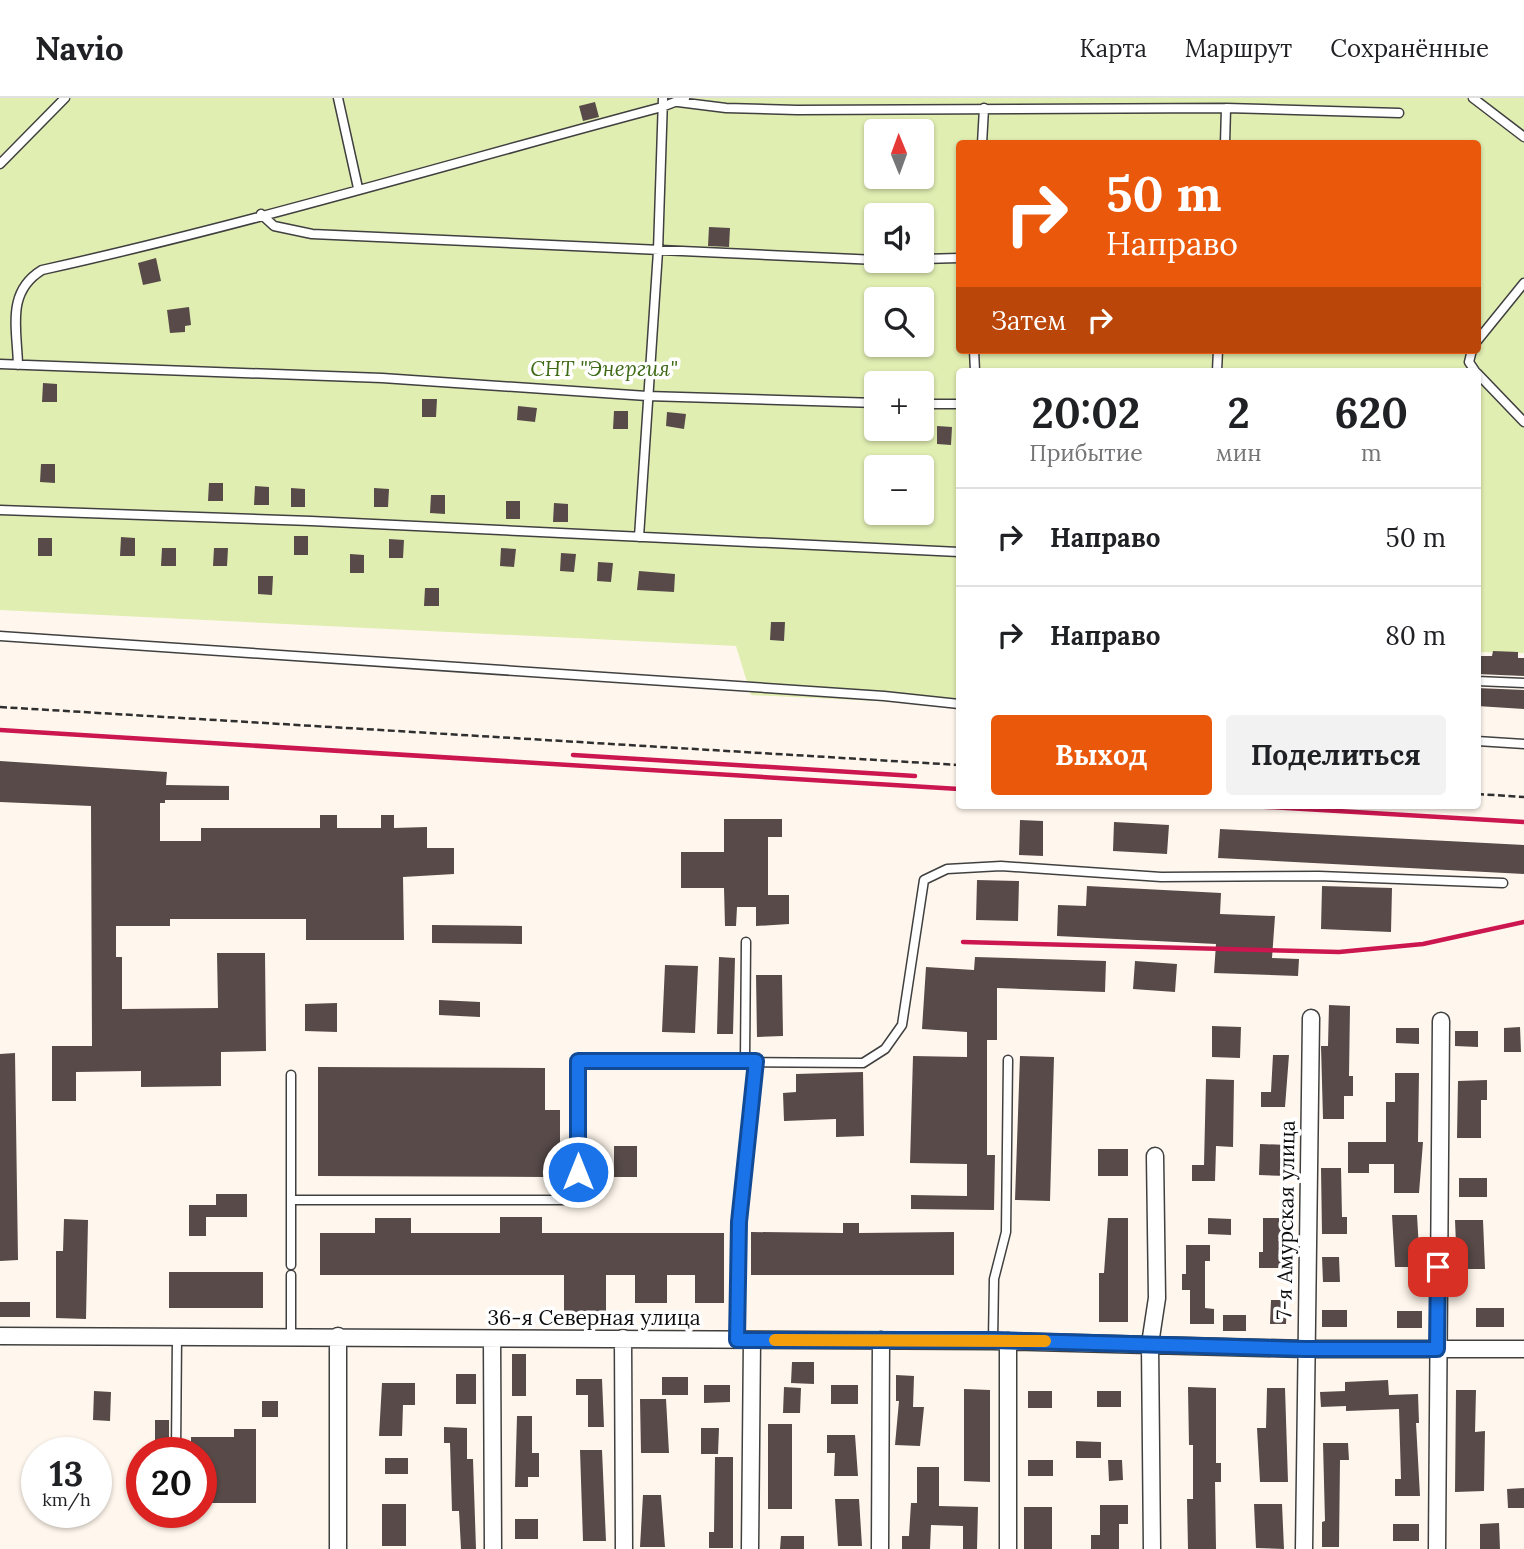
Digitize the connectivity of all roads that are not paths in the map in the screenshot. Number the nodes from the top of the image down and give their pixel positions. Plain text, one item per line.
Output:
1 (65, 98) edge
2 (338, 98) edge
3 (685, 98) edge
4 (1473, 98) edge
5 (676, 102) junction
6 (662, 103) edge
7 (984, 108) junction
8 (1226, 108) junction
9 (1399, 113) dead end
10 (1524, 137) edge
11 (982, 140) edge
12 (1225, 140) edge
13 (0, 164) edge
14 (358, 188) junction
15 (261, 214) junction
16 (658, 251) junction
17 (956, 258) edge
18 (864, 259) edge
19 (934, 259) edge
20 (1524, 283) edge
21 (1481, 336) edge
22 (0, 364) edge
23 (18, 365) junction
24 (1481, 379) edge
25 (647, 396) junction
26 (864, 403) edge
27 (934, 404) edge
28 (956, 404) edge
29 (1524, 422) edge
30 (0, 510) edge
31 (639, 537) junction
32 (956, 552) edge
33 (0, 636) edge
34 (1481, 681) edge
35 (1524, 683) edge
36 (956, 704) edge
37 (1481, 741) edge
38 (1524, 744) edge
39 (1503, 883) dead end
40 (746, 942) dead end
41 (1311, 1018) dead end
42 (1441, 1021) dead end
43 (1008, 1060) dead end
44 (745, 1061) junction
45 (756, 1061) junction
46 (291, 1075) dead end
47 (1155, 1156) dead end
48 (291, 1200) junction
49 (291, 1265) dead end
50 (291, 1275) dead end
51 (177, 1335) junction
52 (0, 1336) edge
53 (291, 1336) junction
54 (338, 1336) junction
55 (623, 1338) junction
56 (492, 1339) junction
57 (744, 1340) junction
58 (881, 1340) junction
59 (1001, 1341) junction
60 (1150, 1344) junction
61 (1305, 1349) junction
62 (1437, 1349) junction
63 (1524, 1349) edge
64 (176, 1437) edge
65 (338, 1549) edge
66 (493, 1549) edge
67 (624, 1549) edge
68 (750, 1549) edge
69 (880, 1549) edge
70 (1008, 1549) edge
71 (1152, 1549) edge
72 (1304, 1549) edge
73 (1437, 1549) edge

1 - 13 lane
2 - 14 lane
3 - 5 lane
4 - 10 lane
5 - 6 lane
5 - 7 lane
6 - 14 lane
6 - 16 lane
7 - 8 lane
7 - 11 lane
8 - 9 lane
8 - 12 lane
14 - 15 lane
15 - 16 lane
15 - 23 lane
16 - 18 lane
16 - 25 lane
17 - 19 lane
20 - 21 lane
22 - 23 lane
23 - 25 lane
24 - 29 lane
25 - 26 lane
25 - 31 lane
27 - 28 lane
30 - 31 lane
31 - 32 lane
33 - 36 lane
34 - 35 lane
37 - 38 lane
39 - 45 lane
40 - 44 lane
41 - 61 street, 7-я Амурская улица
42 - 62 street
43 - 59 lane
44 - 45 lane
44 - 48 lane
45 - 57 lane
46 - 48 lane
47 - 60 street
48 - 49 lane
50 - 53 lane
51 - 52 street, 36-я Северная улица
51 - 53 street, 36-я Северная улица
51 - 64 lane
53 - 54 street, 36-я Северная улица
54 - 56 street, 36-я Северная улица
54 - 65 street
55 - 56 street, 36-я Северная улица
55 - 57 street, 36-я Северная улица
55 - 67 street
56 - 66 street
57 - 58 street, 36-я Северная улица
57 - 68 street
58 - 59 street, 36-я Северная улица
58 - 69 street
59 - 60 street, 36-я Северная улица
59 - 70 street
60 - 61 street, 36-я Северная улица
60 - 71 street
61 - 62 street, 36-я Северная улица
61 - 72 street, 7-я Амурская улица
62 - 63 street, 36-я Северная улица
62 - 73 street

